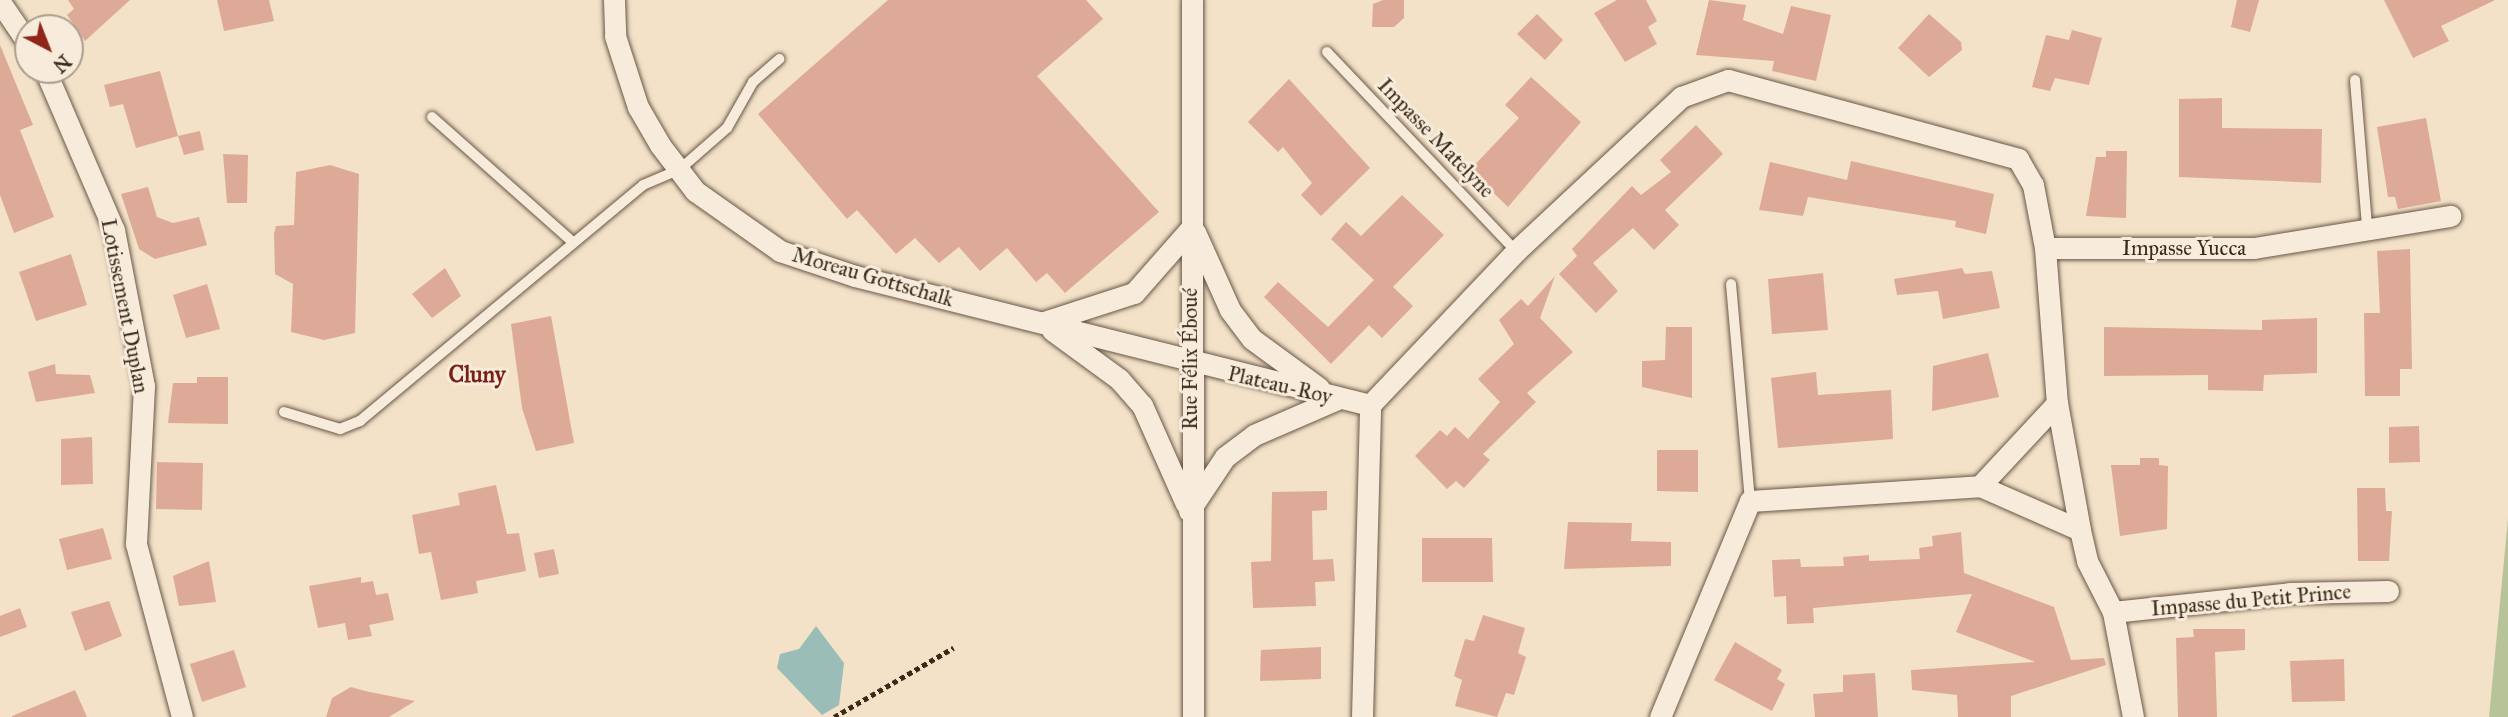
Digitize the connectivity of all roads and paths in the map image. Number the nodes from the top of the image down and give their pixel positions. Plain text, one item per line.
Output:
1 (614, 0) edge
2 (1192, 0) edge
3 (4, 3) edge
4 (14, 20) edge
5 (1327, 52) dead end
6 (779, 59) dead end
7 (2355, 80) dead end
8 (51, 84) edge
9 (432, 117) dead end
10 (679, 170) junction
11 (2450, 216) dead end
12 (1192, 227) junction
13 (2367, 227) junction
14 (573, 242) junction
15 (2045, 248) junction
16 (1516, 251) junction
17 (1731, 284) dead end
18 (1041, 322) junction
19 (1191, 363) junction
20 (1337, 399) junction
21 (2057, 403) junction
22 (1370, 405) junction
23 (284, 412) dead end
24 (1980, 486) junction
25 (1750, 501) junction
26 (1189, 511) junction
27 (2080, 530) junction
28 (2388, 591) dead end
29 (2113, 612) junction
30 (953, 648) dead end
31 (182, 717) edge
32 (834, 717) edge
33 (1193, 717) edge
34 (1363, 717) edge
35 (1660, 717) edge
36 (2133, 717) edge

1 - 10 street, Moreau Gottschalk
2 - 12 street, Rue Félix Éboué
3 - 4 street
5 - 16 lane, Impasse Matelyne
6 - 10 lane
7 - 13 lane
8 - 31 street, Lotissement Duplan
9 - 14 lane
10 - 14 lane
10 - 18 street, Moreau Gottschalk
11 - 13 street, Impasse Yucca
12 - 18 street
12 - 19 street, Rue Félix Éboué
12 - 20 street
13 - 15 street, Impasse Yucca
14 - 23 lane
15 - 16 street
15 - 21 street
16 - 22 street
17 - 25 lane
18 - 19 street, Moreau Gottschalk
18 - 26 street
19 - 20 street, Plateau-Roy
19 - 26 street, Rue Félix Éboué
20 - 22 street, Plateau-Roy
20 - 26 street
21 - 24 street
21 - 27 street
22 - 34 street
24 - 25 street
24 - 27 street
25 - 35 street
26 - 33 street, Rue Félix Éboué
27 - 29 street
28 - 29 street, Impasse du Petit Prince
29 - 36 street
30 - 32 path

